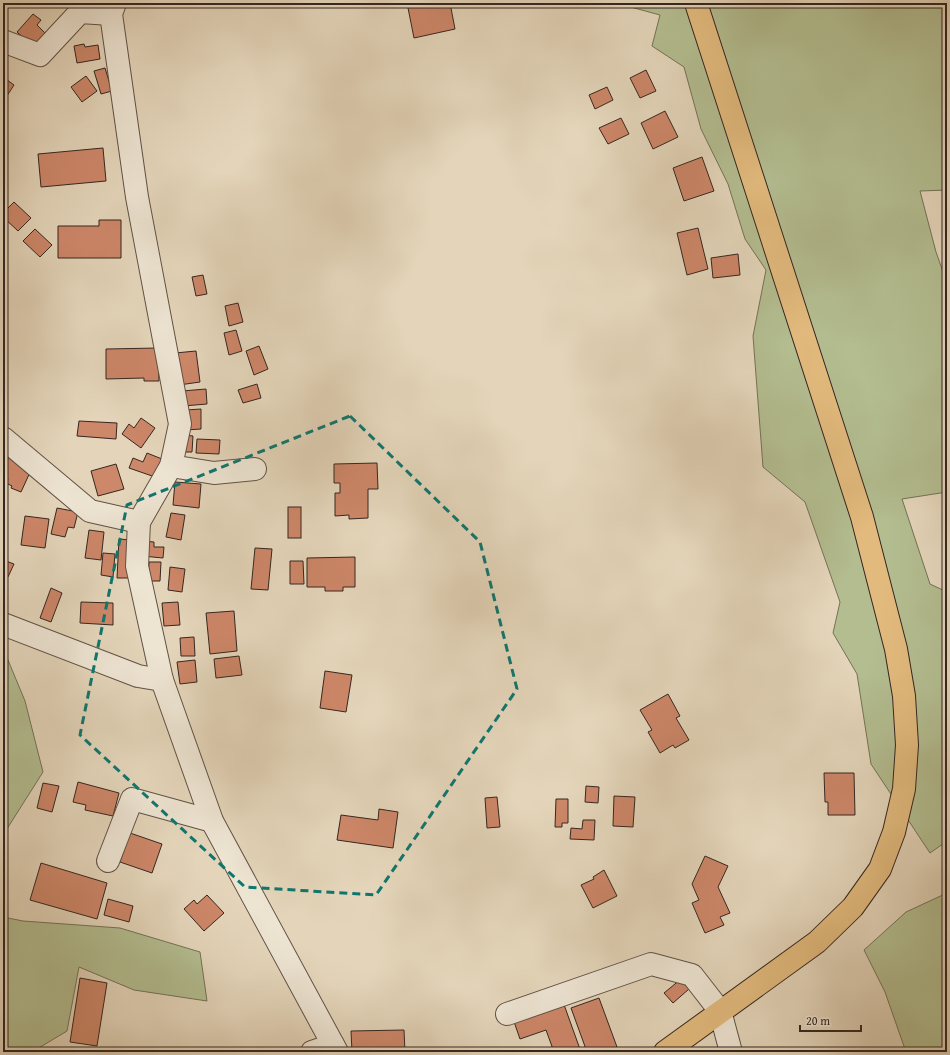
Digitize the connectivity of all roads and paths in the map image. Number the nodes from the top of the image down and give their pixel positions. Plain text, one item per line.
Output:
1 (696, 3) edge
2 (113, 9) edge
3 (3, 41) edge
4 (3, 438) edge
5 (171, 466) junction
6 (255, 469) dead end
7 (139, 522) junction
8 (3, 624) edge
9 (162, 680) junction
10 (212, 821) junction
11 (108, 861) dead end
12 (720, 1010) junction
13 (507, 1014) dead end
14 (335, 1049) edge
15 (312, 1052) edge
16 (665, 1052) edge
17 (731, 1052) edge

1 - 12 main road
2 - 3 street
2 - 5 street
4 - 7 street
5 - 6 street
5 - 7 street
7 - 9 street
8 - 9 street
9 - 10 street
10 - 11 street
10 - 14 street
12 - 13 street
12 - 16 main road
12 - 17 street
14 - 15 street

